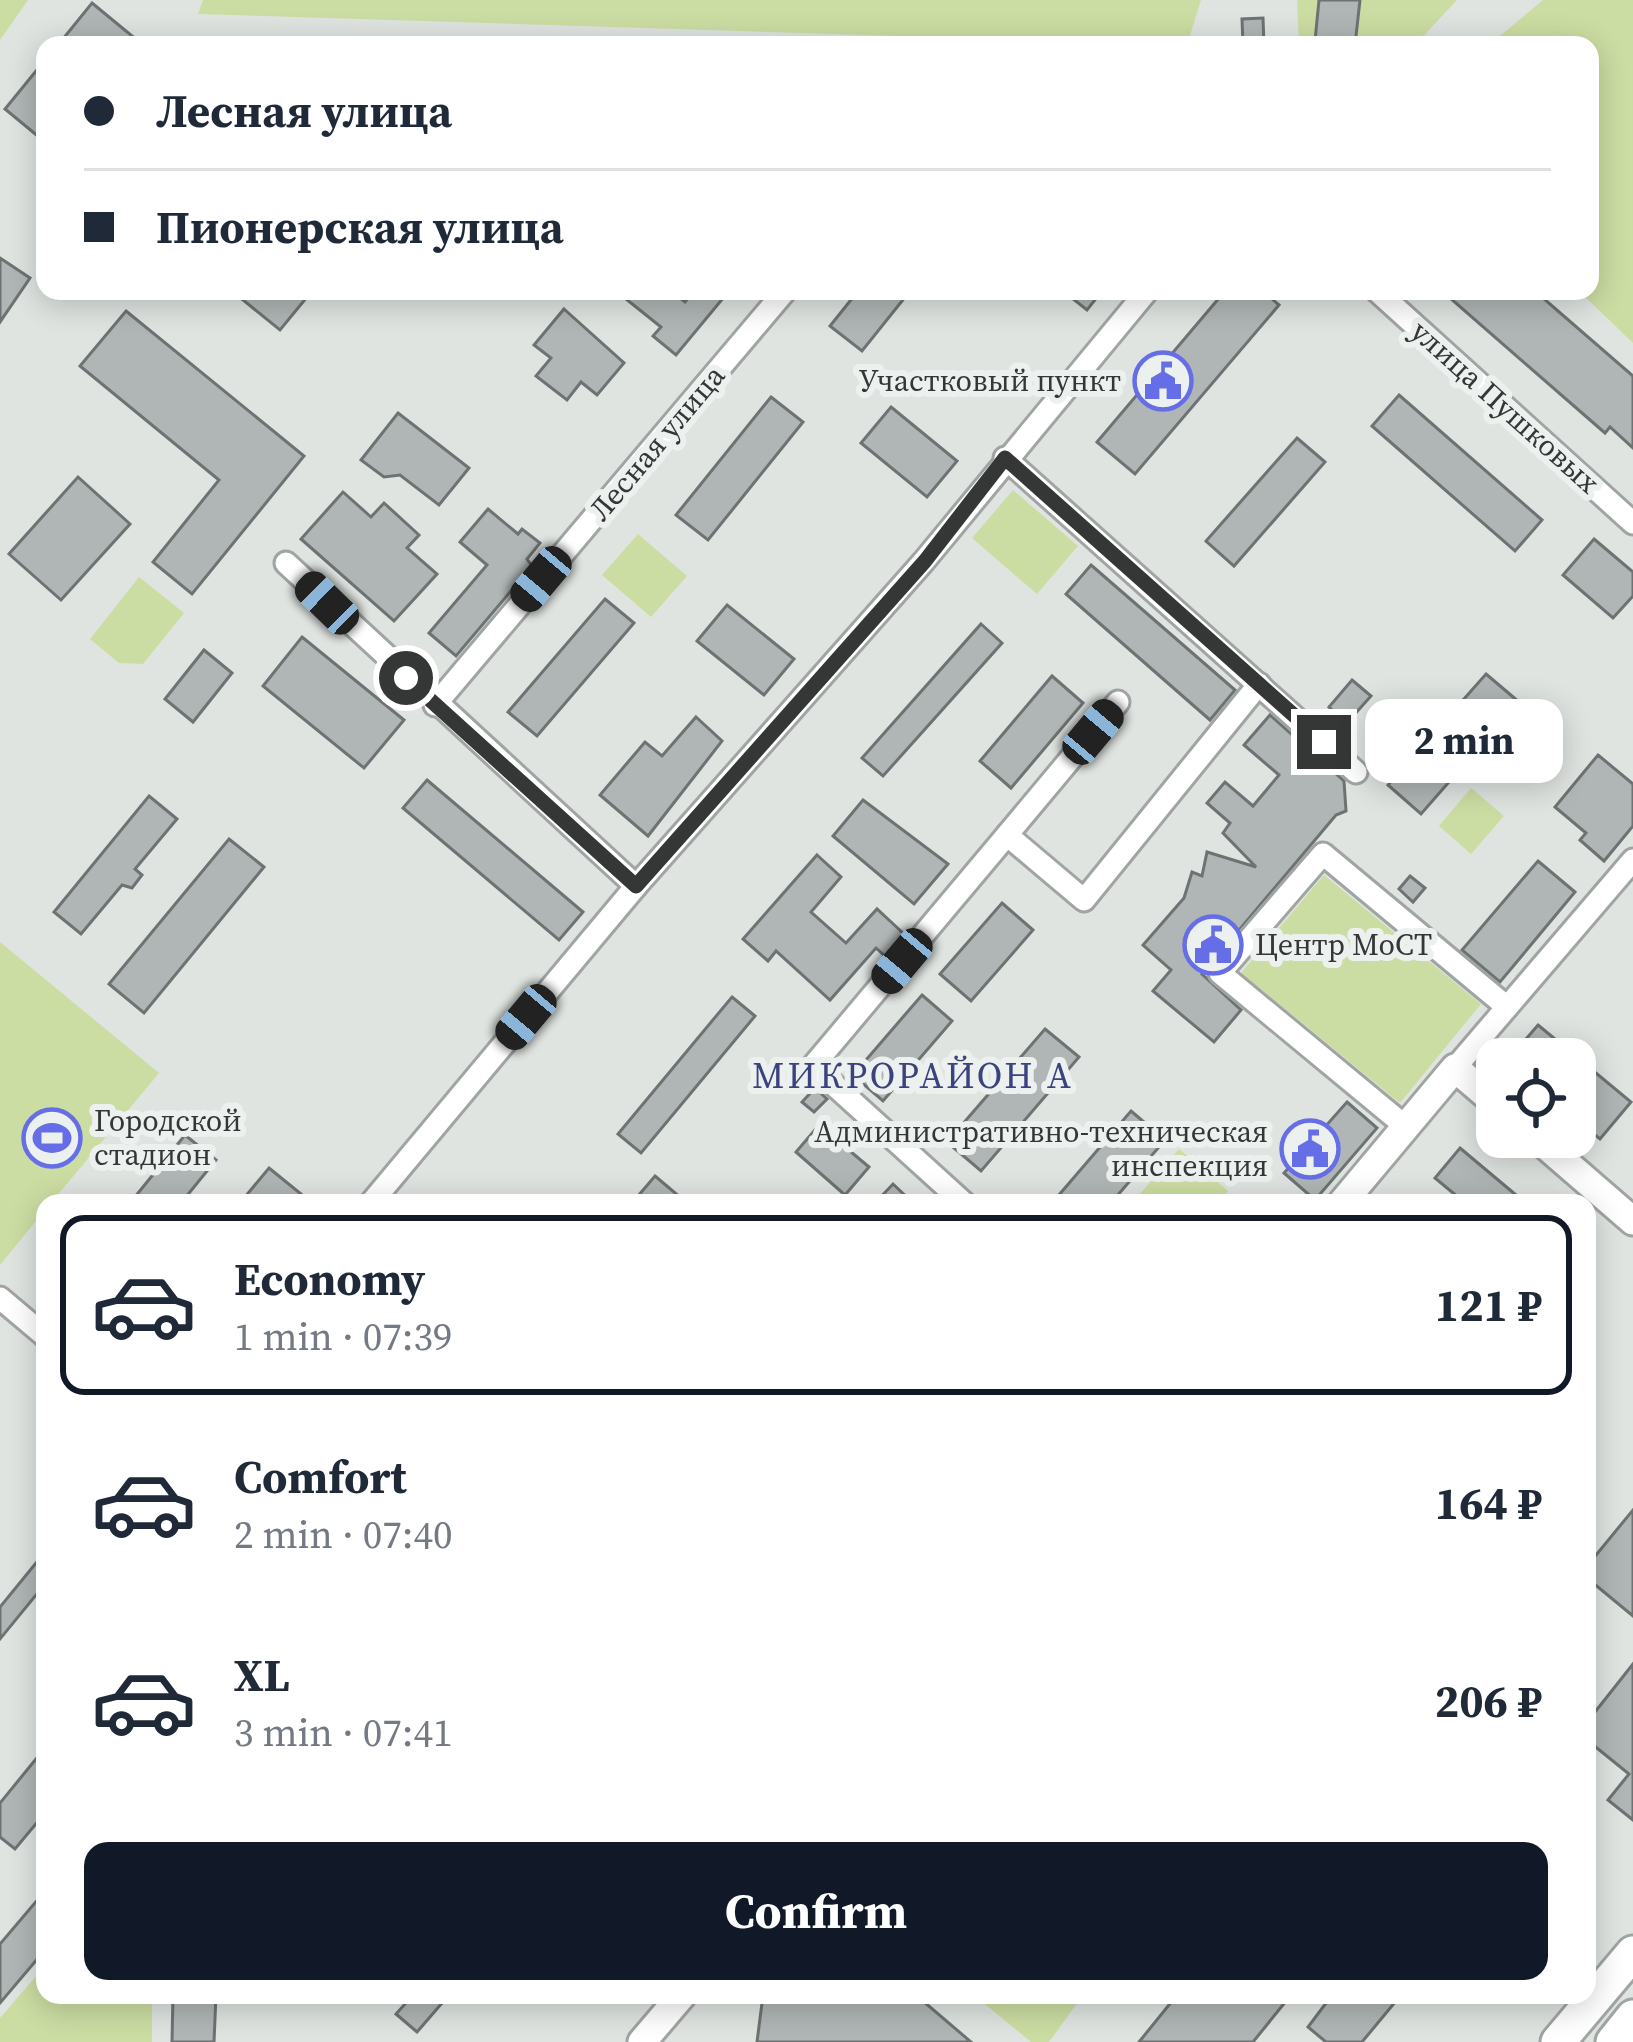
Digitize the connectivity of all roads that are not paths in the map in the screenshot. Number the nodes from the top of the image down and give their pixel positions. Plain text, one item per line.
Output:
1 (777, 300) edge
2 (1139, 300) edge
3 (1387, 300) edge
4 (1005, 458) junction
5 (1633, 523) edge
6 (286, 563) dead end
7 (1259, 684) junction
8 (1118, 702) dead end
9 (435, 705) junction
10 (1356, 772) dead end
11 (1007, 835) junction
12 (1633, 860) edge
13 (636, 886) junction
14 (1508, 1007) junction
15 (1455, 1068) junction
16 (1476, 1086) edge
17 (1405, 1126) junction
18 (1560, 1158) edge
19 (379, 1194) edge
20 (954, 1194) edge
21 (1349, 1194) edge
22 (1633, 1221) edge
23 (0, 1298) edge
24 (36, 1328) edge
25 (1633, 1953) edge
26 (1596, 1997) edge
27 (674, 2004) edge
28 (1590, 2004) edge
29 (1633, 2017) edge
30 (642, 2042) edge
31 (1558, 2042) edge
32 (1612, 2042) edge

1 - 9 street, Лесная улица
2 - 4 street
3 - 5 street, улица Пушковых
4 - 7 street
4 - 13 street
6 - 9 street
7 - 10 street
7 - 11 street
8 - 11 street
9 - 13 street
11 - 20 street
12 - 14 street
13 - 19 street
14 - 15 street
14 - 17 street
15 - 16 main road
15 - 17 main road
17 - 21 main road
18 - 22 main road
23 - 24 street
25 - 26 highway
27 - 30 main road
28 - 31 highway
29 - 32 highway

